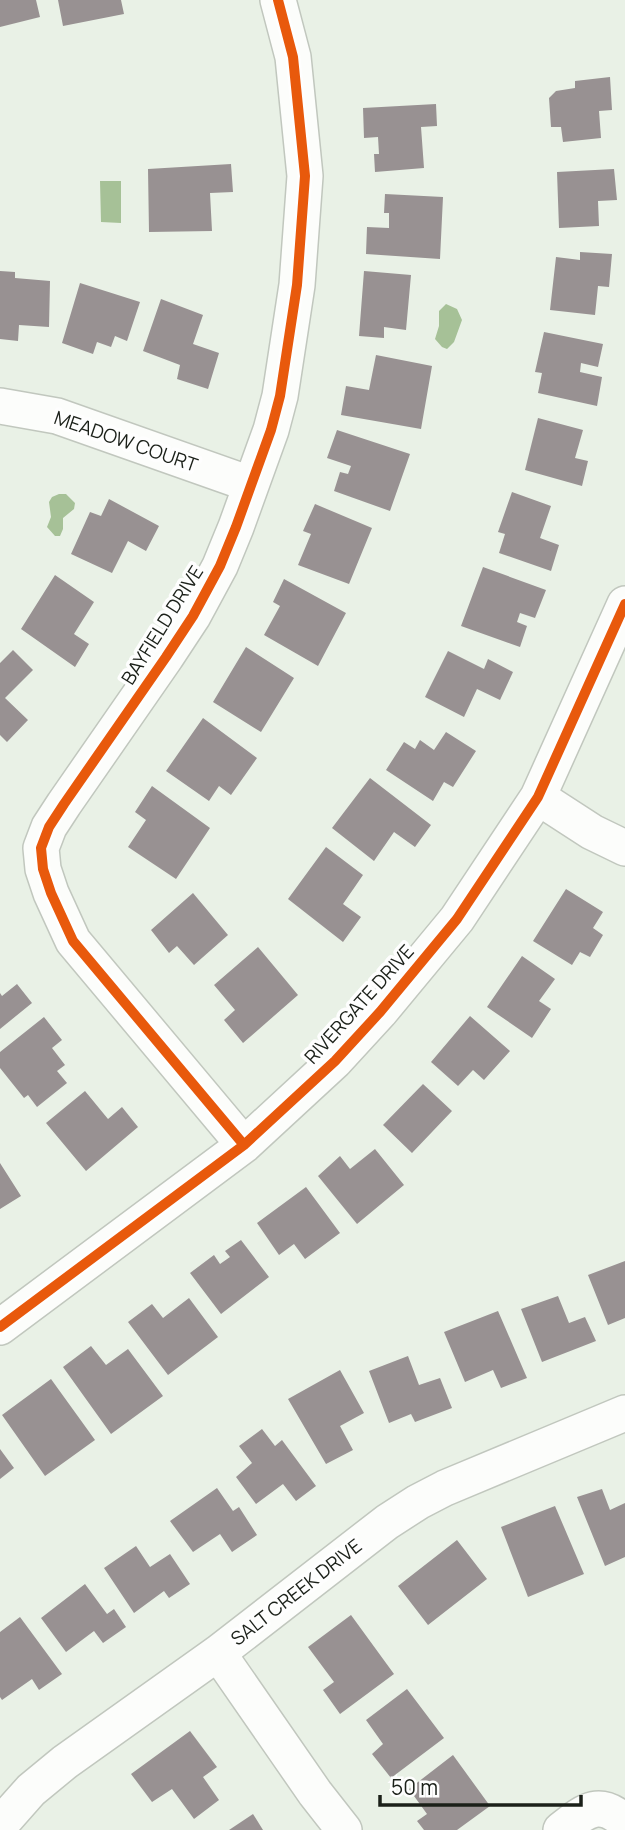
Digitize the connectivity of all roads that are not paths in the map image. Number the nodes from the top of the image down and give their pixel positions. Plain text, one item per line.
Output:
1 (278, 0) edge
2 (0, 406) edge
3 (250, 484) junction
4 (625, 604) edge
5 (538, 797) junction
6 (625, 848) edge
7 (244, 1145) junction
8 (0, 1327) edge
9 (625, 1413) edge
10 (218, 1653) junction
11 (625, 1822) edge
12 (0, 1825) edge
13 (344, 1830) edge
14 (561, 1830) edge

1 - 3 street, BAYFIELD DRIVE
2 - 3 street, MEADOW COURT
3 - 7 street, BAYFIELD DRIVE
4 - 5 street, RIVERGATE DRIVE
5 - 6 street
5 - 7 street, RIVERGATE DRIVE
7 - 8 street, RIVERGATE DRIVE
9 - 10 street, SALT CREEK DRIVE
10 - 12 street, SALT CREEK DRIVE
10 - 13 street
11 - 14 street

